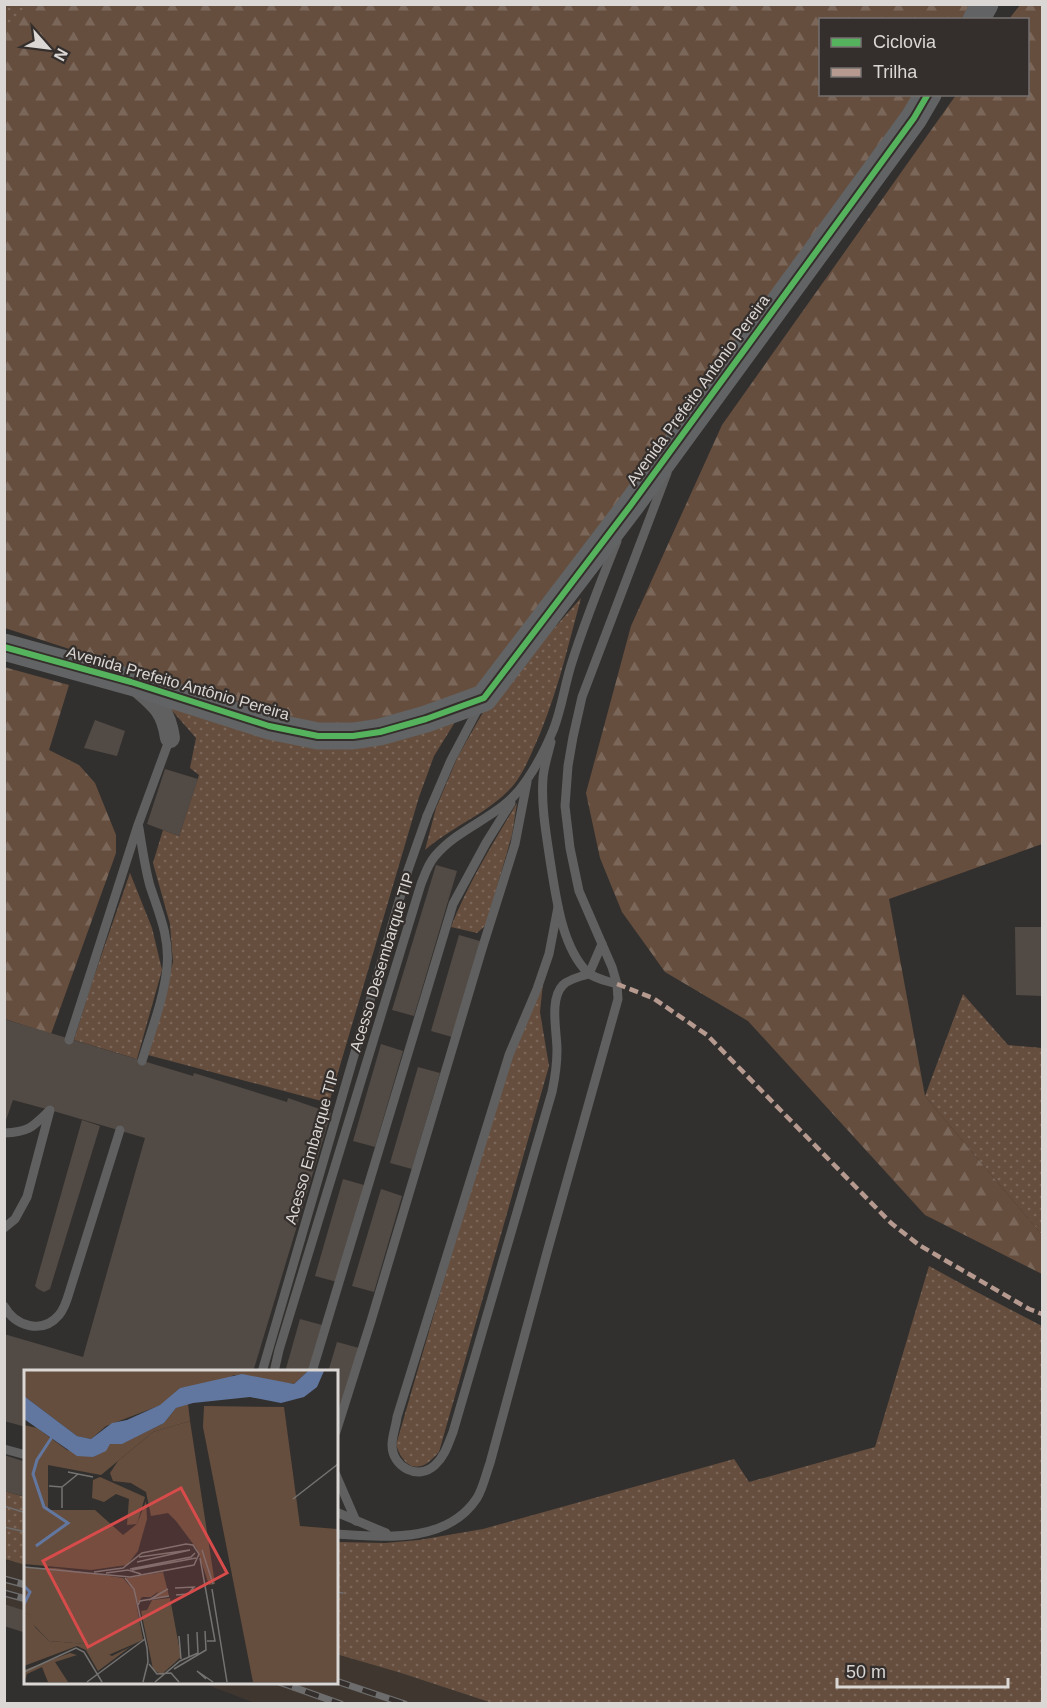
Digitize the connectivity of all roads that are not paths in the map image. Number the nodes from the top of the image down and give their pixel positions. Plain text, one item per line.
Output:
1 (985, 4) edge
2 (977, 18) edge
3 (927, 96) edge
4 (682, 435) junction
5 (631, 505) junction
6 (4, 647) edge
7 (130, 682) junction
8 (484, 698) junction
9 (554, 728) junction
10 (170, 738) joint
11 (527, 780) junction
12 (516, 796) junction
13 (138, 825) junction
14 (558, 907) junction
15 (602, 944) junction
16 (589, 974) junction
17 (617, 984) junction
18 (69, 1040) dead end
19 (142, 1061) dead end
20 (120, 1130) dead end
21 (4, 1133) edge
22 (4, 1228) edge
23 (4, 1306) edge
24 (263, 1370) edge
25 (274, 1370) edge
26 (313, 1370) edge
27 (338, 1426) edge
28 (4, 1449) edge
29 (24, 1454) edge
30 (338, 1479) edge
31 (338, 1513) edge
32 (356, 1521) junction
33 (338, 1534) edge
34 (396, 1536) junction

1 - 2 street
3 - 4 street, Avenida Prefeito Antonio Pereira
4 - 5 street, Avenida Prefeito Antonio Pereira
4 - 15 lane
5 - 8 street, Avenida Prefeito Antonio Pereira
5 - 9 lane, Acesso Desembarque TIP
6 - 7 street, Avenida Prefeito Antônio Pereira
7 - 8 street, Avenida Prefeito Antônio Pereira
7 - 10 street
8 - 24 lane, Acesso Embarque TIP, bridge
9 - 11 lane, Acesso Desembarque TIP
9 - 14 lane
10 - 13 lane
11 - 12 lane, Acesso Desembarque TIP
11 - 27 lane
12 - 25 lane, Acesso Desembarque TIP
12 - 26 lane
13 - 18 lane
13 - 19 lane
14 - 16 lane
14 - 16 lane
15 - 16 lane
15 - 17 lane
16 - 17 lane
17 - 34 lane
20 - 23 lane
21 - 22 lane
28 - 29 lane
30 - 32 lane
31 - 32 lane
32 - 34 lane
33 - 34 lane

